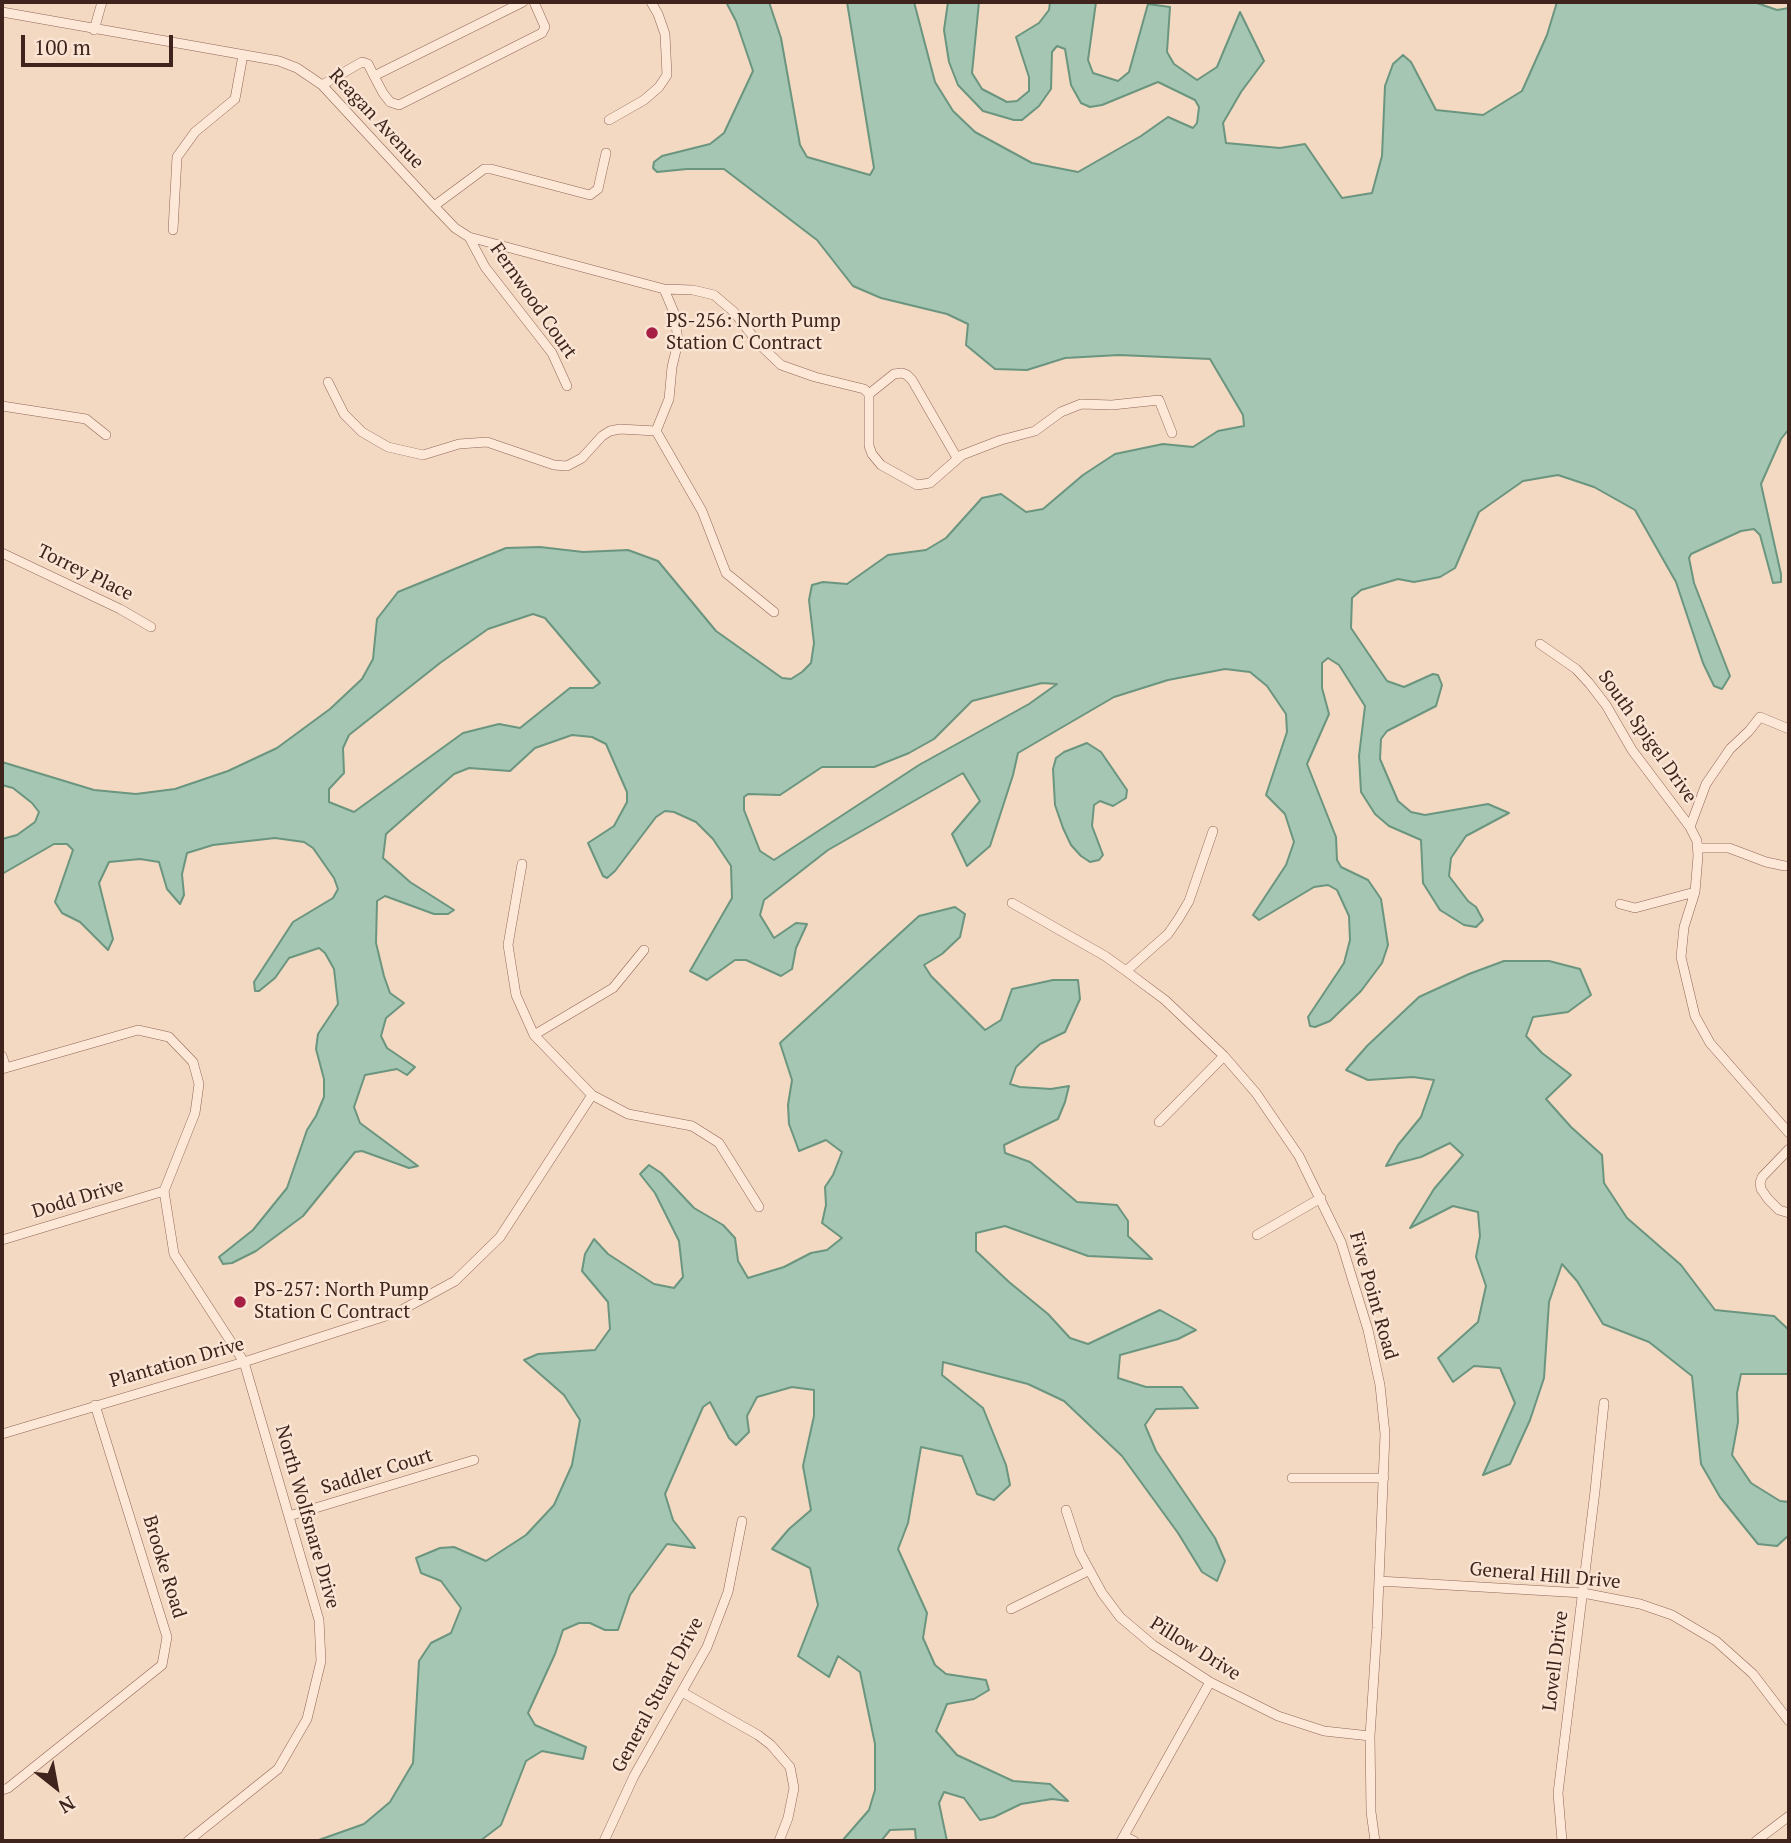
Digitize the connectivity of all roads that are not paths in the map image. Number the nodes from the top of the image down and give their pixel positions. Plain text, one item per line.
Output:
1 (102, 2) edge
2 (523, 2) edge
3 (534, 2) edge
4 (651, 2) edge
5 (2, 12) edge
6 (94, 30) junction
7 (243, 55) junction
8 (374, 76) junction
9 (322, 85) junction
10 (609, 120) dead end
11 (606, 153) dead end
12 (434, 206) junction
13 (173, 230) dead end
14 (470, 237) junction
15 (664, 289) junction
16 (327, 382) dead end
17 (568, 386) dead end
18 (869, 394) junction
19 (2, 405) edge
20 (656, 431) junction
21 (1172, 433) dead end
22 (106, 435) dead end
23 (957, 457) junction
24 (2, 553) edge
25 (774, 612) dead end
26 (152, 627) dead end
27 (1540, 644) dead end
28 (1789, 729) edge
29 (1690, 827) junction
30 (1213, 831) dead end
31 (1698, 848) junction
32 (522, 864) dead end
33 (1785, 866) dead end
34 (1695, 892) junction
35 (1012, 903) dead end
36 (1620, 904) dead end
37 (644, 950) dead end
38 (1126, 971) junction
39 (534, 1035) junction
40 (2, 1056) edge
41 (1224, 1056) junction
42 (4, 1069) edge
43 (592, 1095) junction
44 (1159, 1122) dead end
45 (1789, 1133) edge
46 (1789, 1149) edge
47 (164, 1191) junction
48 (1321, 1198) junction
49 (759, 1208) dead end
50 (1789, 1213) edge
51 (1257, 1235) dead end
52 (2, 1240) edge
53 (244, 1362) junction
54 (1604, 1403) dead end
55 (95, 1405) junction
56 (2, 1434) edge
57 (474, 1460) dead end
58 (1292, 1478) dead end
59 (1384, 1478) junction
60 (1066, 1510) dead end
61 (289, 1516) junction
62 (742, 1521) dead end
63 (1088, 1571) junction
64 (1379, 1581) junction
65 (1583, 1593) junction
66 (1011, 1609) dead end
67 (1210, 1682) junction
68 (682, 1692) junction
69 (1789, 1721) edge
70 (1370, 1736) junction
71 (2, 1790) edge
72 (1789, 1816) edge
73 (1123, 1838) edge
74 (188, 1841) edge
75 (604, 1841) edge
76 (779, 1841) edge
77 (1134, 1841) edge
78 (1375, 1841) edge
79 (1562, 1841) edge
80 (1756, 1841) edge

1 - 6 street
2 - 8 street
3 - 8 street
4 - 10 street
5 - 6 street, Reagan Avenue
6 - 7 street, Reagan Avenue
7 - 9 street, Reagan Avenue
7 - 13 street
8 - 9 street
9 - 12 street, Reagan Avenue
11 - 12 street
12 - 14 street, Reagan Avenue
14 - 15 street, Reagan Avenue
14 - 17 street, Fernwood Court
15 - 18 street, Reagan Avenue
15 - 20 street
16 - 20 street
18 - 23 street
18 - 23 street
19 - 22 street
20 - 25 street
21 - 23 street
24 - 26 street, Torrey Place
27 - 29 street, South Spigel Drive
28 - 29 street, South Spigel Drive
29 - 31 street, South Spigel Drive
30 - 38 street
31 - 33 street
31 - 34 street, South Spigel Drive
32 - 39 street
34 - 36 street
34 - 45 street, South Spigel Drive
35 - 38 street, Five Point Road
37 - 39 street
38 - 41 street, Five Point Road
39 - 43 street
40 - 42 street
41 - 44 street
41 - 48 street, Five Point Road
42 - 47 street
43 - 49 street
43 - 53 street, Plantation Drive
46 - 50 street
47 - 52 street, Dodd Drive
47 - 53 street, North Wolfsnare Drive
48 - 51 street
48 - 59 street, Five Point Road
53 - 55 street, Plantation Drive
53 - 61 street, North Wolfsnare Drive
54 - 65 street, Lovell Drive
55 - 56 street, Plantation Drive
55 - 71 street, Brooke Road
57 - 61 street, Saddler Court
58 - 59 street
59 - 64 street, Five Point Road
60 - 63 street, Pillow Drive
61 - 74 street, North Wolfsnare Drive
62 - 68 street, General Stuart Drive
63 - 66 street
63 - 67 street, Pillow Drive
64 - 65 street, General Hill Drive
64 - 70 street, Five Point Road
65 - 69 street, General Hill Drive
65 - 79 street, Lovell Drive
67 - 70 street, Pillow Drive
67 - 73 street
68 - 75 street, General Stuart Drive
68 - 76 street
70 - 78 street, Five Point Road
72 - 80 street
73 - 77 street

